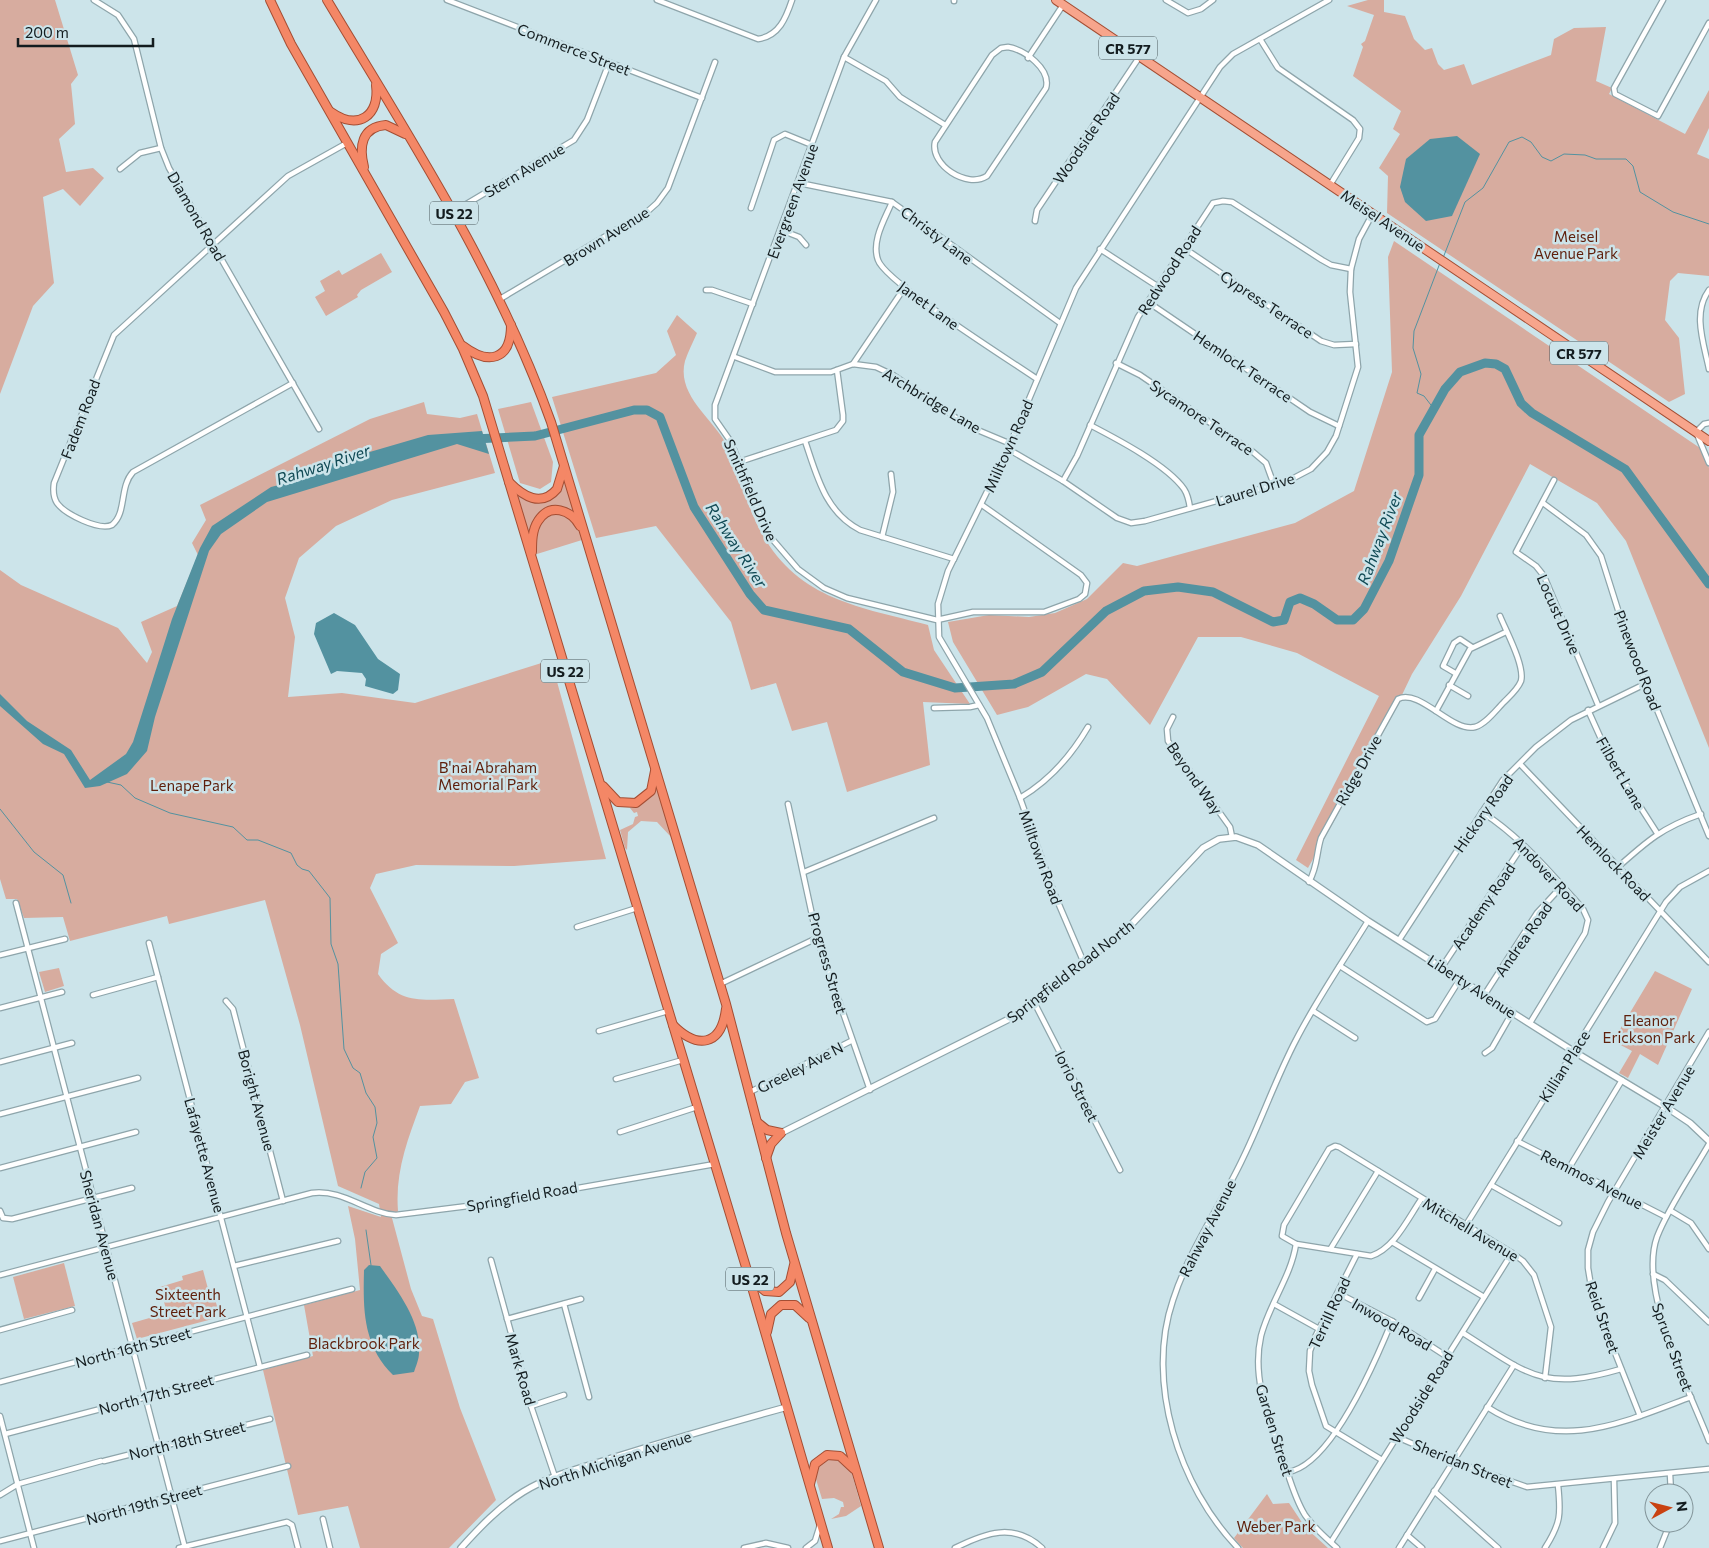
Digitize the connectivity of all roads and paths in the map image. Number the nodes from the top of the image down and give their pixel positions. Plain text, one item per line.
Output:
1 (94, 0) edge
2 (270, 0) edge
3 (328, 0) edge
4 (334, 0) edge
5 (447, 0) edge
6 (657, 0) edge
7 (792, 0) edge
8 (876, 0) edge
9 (1166, 0) edge
10 (1214, 0) edge
11 (1329, 0) edge
12 (1663, 0) edge
13 (1059, 2) edge
14 (336, 15) junction
15 (1709, 22) edge
16 (1260, 39) junction
17 (1140, 56) junction
18 (844, 57) junction
19 (1028, 58) junction
20 (716, 62) dead end
21 (609, 63) junction
22 (376, 82) junction
23 (1200, 97) junction
24 (702, 98) junction
25 (328, 109) junction
26 (946, 125) junction
27 (408, 137) junction
28 (347, 143) junction
29 (812, 145) junction
30 (161, 148) junction
31 (120, 169) dead end
32 (365, 174) junction
33 (799, 183) junction
34 (1330, 185) junction
35 (892, 202) junction
36 (751, 208) dead end
37 (453, 212) junction
38 (1373, 213) junction
39 (1035, 221) dead end
40 (781, 230) junction
41 (213, 244) junction
42 (806, 245) dead end
43 (1184, 248) junction
44 (1100, 249) junction
45 (1351, 269) junction
46 (1157, 286) junction
47 (905, 287) junction
48 (706, 290) dead end
49 (1709, 290) edge
50 (500, 299) junction
51 (1148, 302) junction
52 (753, 304) junction
53 (511, 323) junction
54 (1060, 323) junction
55 (1356, 344) junction
56 (462, 345) junction
57 (735, 357) junction
58 (853, 364) junction
59 (1116, 364) junction
60 (1709, 369) edge
61 (837, 370) junction
62 (1037, 379) junction
63 (293, 383) junction
64 (715, 405) joint
65 (1709, 423) edge
66 (1090, 425) junction
67 (1339, 426) junction
68 (320, 429) dead end
69 (1696, 432) junction
70 (805, 441) junction
71 (1709, 441) edge
72 (1011, 444) junction
73 (1008, 450) junction
74 (564, 461) junction
75 (739, 462) junction
76 (1709, 462) edge
77 (891, 474) dead end
78 (508, 480) junction
79 (1554, 480) dead end
80 (1063, 481) junction
81 (1274, 485) junction
82 (1543, 503) junction
83 (982, 505) junction
84 (1190, 508) junction
85 (586, 537) junction
86 (882, 537) junction
87 (531, 559) junction
88 (954, 559) junction
89 (1500, 616) dead end
90 (937, 620) junction
91 (1506, 632) junction
92 (1472, 648) junction
93 (1455, 673) junction
94 (1645, 684) junction
95 (1449, 685) junction
96 (1468, 696) dead end
97 (979, 705) junction
98 (1598, 705) junction
99 (934, 708) dead end
100 (1588, 710) junction
101 (1436, 711) junction
102 (1173, 716) dead end
103 (1088, 727) dead end
104 (1520, 764) junction
105 (655, 765) junction
106 (600, 783) junction
107 (1020, 798) junction
108 (788, 804) dead end
109 (1482, 812) junction
110 (1700, 814) junction
111 (934, 818) dead end
112 (1657, 833) junction
113 (1709, 836) edge
114 (1232, 837) junction
115 (1523, 845) junction
116 (1617, 868) junction
117 (1709, 871) edge
118 (804, 872) junction
119 (1309, 882) junction
120 (1562, 886) junction
121 (16, 903) dead end
122 (637, 908) junction
123 (1660, 911) junction
124 (1368, 921) junction
125 (577, 927) dead end
126 (817, 938) junction
127 (65, 939) dead end
128 (1399, 940) junction
129 (149, 943) dead end
130 (28, 948) junction
131 (0, 955) edge
132 (1709, 962) edge
133 (1084, 963) junction
134 (1340, 966) junction
135 (1442, 968) junction
136 (158, 978) junction
137 (1460, 979) junction
138 (720, 984) junction
139 (62, 992) dead end
140 (1485, 994) junction
141 (93, 995) dead end
142 (41, 997) junction
143 (226, 1001) dead end
144 (1034, 1002) junction
145 (726, 1004) junction
146 (0, 1008) edge
147 (668, 1011) junction
148 (1313, 1011) junction
149 (1512, 1013) junction
150 (672, 1023) junction
151 (1530, 1023) junction
152 (599, 1031) dead end
153 (1709, 1032) edge
154 (1355, 1038) dead end
155 (851, 1041) junction
156 (72, 1043) dead end
157 (54, 1048) junction
158 (1573, 1051) junction
159 (1484, 1053) dead end
160 (683, 1060) junction
161 (0, 1062) edge
162 (138, 1078) dead end
163 (616, 1079) dead end
164 (1622, 1080) junction
165 (870, 1090) junction
166 (750, 1092) junction
167 (67, 1097) junction
168 (1666, 1107) junction
169 (697, 1108) junction
170 (0, 1114) edge
171 (757, 1122) junction
172 (136, 1132) dead end
173 (620, 1132) dead end
174 (781, 1132) junction
175 (1517, 1141) junction
176 (1709, 1142) edge
177 (80, 1147) junction
178 (766, 1160) junction
179 (715, 1164) junction
180 (0, 1168) edge
181 (1569, 1168) junction
182 (1120, 1170) dead end
183 (1378, 1171) junction
184 (1491, 1185) junction
185 (132, 1188) dead end
186 (1616, 1191) junction
187 (93, 1198) junction
188 (1422, 1198) junction
189 (283, 1201) junction
190 (0, 1211) edge
191 (1671, 1211) junction
192 (221, 1217) junction
193 (1666, 1217) junction
194 (1559, 1223) dead end
195 (1466, 1225) junction
196 (338, 1240) dead end
197 (1392, 1242) junction
198 (1296, 1244) junction
199 (106, 1247) junction
200 (1331, 1248) junction
201 (1709, 1249) edge
202 (1512, 1253) junction
203 (1357, 1254) junction
204 (491, 1260) dead end
205 (794, 1262) junction
206 (234, 1266) junction
207 (1435, 1269) junction
208 (1653, 1274) junction
209 (0, 1275) edge
210 (749, 1277) junction
211 (352, 1288) dead end
212 (1338, 1293) junction
213 (1484, 1297) junction
214 (1418, 1298) dead end
215 (581, 1299) dead end
216 (564, 1304) junction
217 (1274, 1304) junction
218 (72, 1310) dead end
219 (247, 1317) junction
220 (507, 1319) junction
221 (1392, 1321) junction
222 (812, 1322) junction
223 (1709, 1322) edge
224 (1319, 1329) junction
225 (0, 1330) edge
226 (1462, 1333) junction
227 (766, 1334) junction
228 (132, 1347) junction
229 (308, 1355) dead end
230 (1446, 1356) junction
231 (1514, 1365) junction
232 (260, 1367) junction
233 (1621, 1369) junction
234 (1545, 1378) junction
235 (0, 1382) edge
236 (564, 1395) dead end
237 (145, 1397) junction
238 (589, 1397) dead end
239 (1691, 1397) junction
240 (531, 1406) junction
241 (787, 1407) junction
242 (1487, 1407) junction
243 (0, 1416) edge
244 (1640, 1416) junction
245 (270, 1419) dead end
246 (1335, 1431) junction
247 (5, 1434) junction
248 (1397, 1437) junction
249 (1709, 1441) edge
250 (158, 1446) junction
251 (1382, 1460) junction
252 (1453, 1461) junction
253 (288, 1466) dead end
254 (1709, 1470) edge
255 (855, 1471) junction
256 (1288, 1472) junction
257 (1670, 1474) junction
258 (555, 1477) junction
259 (1614, 1480) junction
260 (1670, 1483) edge
261 (18, 1484) junction
262 (810, 1485) junction
263 (1558, 1485) junction
264 (1434, 1491) junction
265 (0, 1495) edge
266 (171, 1497) junction
267 (323, 1518) dead end
268 (820, 1521) junction
269 (30, 1533) junction
270 (1666, 1533) edge
271 (1407, 1535) junction
272 (0, 1541) edge
273 (1332, 1542) junction
274 (34, 1548) edge
275 (182, 1548) edge
276 (298, 1548) edge
277 (330, 1548) edge
278 (461, 1548) edge
279 (744, 1548) edge
280 (788, 1548) edge
281 (806, 1548) edge
282 (828, 1548) edge
283 (879, 1548) edge
284 (955, 1548) edge
285 (1042, 1548) edge
286 (1238, 1548) edge
287 (1337, 1548) edge
288 (1399, 1548) edge
289 (1422, 1548) edge
290 (1498, 1548) edge
291 (1545, 1548) edge
292 (1603, 1548) edge
293 (1660, 1548) edge

1 - 30 street, Diamond Road
2 - 25 highway, US 22
3 - 14 highway, US 22
4 - 14 highway
5 - 21 street, Commerce Street
6 - 7 street
8 - 18 street, Evergreen Avenue
9 - 10 street
11 - 16 street, Milltown Road
12 - 15 street
13 - 17 main road, Meisel Avenue / CR 577
13 - 19 street
14 - 22 highway, US 22
16 - 23 street, Milltown Road
16 - 34 street
17 - 23 main road, Meisel Avenue / CR 577
17 - 39 street, Woodside Road
18 - 26 street
18 - 29 street, Evergreen Avenue
19 - 26 street
19 - 26 street
20 - 24 street, Brown Avenue
21 - 24 street, Commerce Street
21 - 37 street, Stern Avenue
22 - 25 highway
22 - 27 highway, US 22
23 - 34 main road, Meisel Avenue / CR 577
23 - 44 street, Milltown Road
24 - 50 street, Brown Avenue
25 - 28 highway, US 22
27 - 32 highway
27 - 37 highway, US 22
28 - 32 highway, US 22
28 - 41 street, Fadem Road
29 - 33 street, Evergreen Avenue
29 - 36 street
30 - 31 street
30 - 41 street, Diamond Road
32 - 56 highway, US 22
33 - 35 street, Christy Lane
33 - 40 street, Evergreen Avenue
34 - 38 main road, Meisel Avenue / CR 577
35 - 47 street, Janet Lane
35 - 54 street, Christy Lane
37 - 50 highway, US 22
38 - 45 street, Laurel Drive
38 - 69 main road, Meisel Avenue / CR 577
40 - 42 street
40 - 52 street, Evergreen Avenue
41 - 63 street, Diamond Road
41 - 63 street, Fadem Road
43 - 45 street, Redwood Road
43 - 46 street, Redwood Road
43 - 55 street, Cypress Terrace
44 - 46 street
44 - 54 street, Milltown Road
45 - 55 street, Laurel Drive
46 - 51 street, Redwood Road
47 - 58 street
47 - 62 street, Janet Lane
48 - 52 street
49 - 60 street
50 - 53 highway, US 22
51 - 59 street, Redwood Road
51 - 67 street, Hemlock Terrace
52 - 57 street, Evergreen Avenue
53 - 56 highway
53 - 74 highway, US 22
54 - 62 street, Milltown Road
55 - 67 street, Laurel Drive
56 - 78 highway, US 22
57 - 61 street
57 - 64 street, Evergreen Avenue
58 - 61 street
58 - 72 street, Archbridge Lane
59 - 66 street, Redwood Road
59 - 81 street, Sycamore Terrace
61 - 70 street
62 - 72 street, Milltown Road
63 - 68 street, Diamond Road
64 - 75 street, Smithfield Drive
65 - 69 street
66 - 80 street, Redwood Road
66 - 84 street
67 - 81 street, Laurel Drive
69 - 71 main road, Meisel Avenue / CR 577
69 - 76 street
70 - 75 street
70 - 86 street
72 - 73 street, Milltown Road
73 - 80 street, Laurel Drive
73 - 83 street, Milltown Road
74 - 78 highway
74 - 85 highway, US 22
75 - 90 street, Smithfield Drive
77 - 86 street
78 - 87 highway, US 22
79 - 82 street, Locust Drive
80 - 84 street, Laurel Drive
81 - 84 street, Laurel Drive
82 - 94 street, Pinewood Road
82 - 98 street, Locust Drive
83 - 88 street, Milltown Road
83 - 90 street
85 - 87 highway
85 - 105 highway, US 22
86 - 88 street
87 - 106 highway, US 22
88 - 90 street, Milltown Road
89 - 91 street, Ridge Drive
90 - 97 street, Milltown Road
91 - 92 street
91 - 101 street, Ridge Drive
92 - 93 street
92 - 93 street
93 - 95 street
94 - 98 street, Hickory Road
94 - 110 street, Pinewood Road
95 - 96 street
95 - 101 street
97 - 99 street
97 - 107 street, Milltown Road
98 - 100 street, Hickory Road
100 - 104 street, Hickory Road
100 - 112 street, Filbert Lane
101 - 119 street, Ridge Drive
102 - 114 street, Beyond Way
103 - 107 street
104 - 109 street, Hickory Road
104 - 116 street, Hemlock Road
105 - 106 highway
105 - 138 highway, US 22
106 - 122 highway, US 22
107 - 133 street, Milltown Road
108 - 118 street, Progress Street
109 - 115 street, Andover Road
109 - 128 street, Hickory Road
110 - 112 street
110 - 113 street, Pinewood Road
111 - 118 street
112 - 116 street
114 - 119 street, Liberty Avenue
114 - 133 street, Springfield Road North
115 - 120 street, Andover Road
115 - 135 street, Academy Road
116 - 123 street, Hemlock Road
117 - 123 street, Killian Place
118 - 126 street, Progress Street
119 - 124 street, Liberty Avenue
120 - 140 street, Andrea Road
120 - 151 street, Andover Road
121 - 130 street, Sheridan Avenue
122 - 125 street
122 - 147 highway, US 22
123 - 132 street, Hemlock Road
123 - 158 street, Killian Place
124 - 128 street, Liberty Avenue
124 - 134 street, Rahway Avenue
126 - 138 street
126 - 155 street, Progress Street
127 - 130 street
128 - 135 street, Liberty Avenue
129 - 136 street, Lafayette Avenue
130 - 131 street
130 - 142 street, Sheridan Avenue
133 - 144 street, Springfield Road North
134 - 137 street
134 - 148 street, Rahway Avenue
135 - 137 street, Liberty Avenue
136 - 141 street
136 - 192 street, Lafayette Avenue
137 - 140 street, Liberty Avenue
138 - 145 highway, US 22
139 - 142 street
140 - 149 street, Liberty Avenue
142 - 146 street
142 - 157 street, Sheridan Avenue
143 - 189 street, Boright Avenue
144 - 165 street, Springfield Road North
144 - 182 street, Iorio Street
145 - 150 highway
145 - 166 highway, US 22
147 - 150 highway, US 22
147 - 152 street
148 - 154 street
148 - 286 street, Rahway Avenue
149 - 151 street, Liberty Avenue
149 - 159 street
150 - 160 highway, US 22
151 - 158 street, Liberty Avenue
153 - 168 street, Meister Avenue
155 - 165 street, Progress Street
155 - 166 street, Greeley Ave N
156 - 157 street
157 - 161 street
157 - 167 street, Sheridan Avenue
158 - 164 street, Liberty Avenue
158 - 175 street, Killian Place
160 - 163 street
160 - 169 highway, US 22
162 - 167 street
164 - 168 street, Liberty Avenue
164 - 181 street
165 - 174 street, Springfield Road North
166 - 171 highway, US 22
167 - 170 street
167 - 177 street, Sheridan Avenue
168 - 176 street, Liberty Avenue
168 - 186 street, Meister Avenue
169 - 173 street
169 - 179 highway, US 22
171 - 174 highway
171 - 178 highway, US 22
172 - 177 street
174 - 178 highway
175 - 181 street, Remmos Avenue
175 - 184 street, Killian Place
176 - 191 street, Spruce Street
177 - 180 street
177 - 187 street, Sheridan Avenue
178 - 205 highway, US 22
179 - 189 street, Springfield Road
179 - 210 highway, US 22
181 - 186 street, Remmos Avenue
183 - 188 street, Mitchell Avenue
183 - 198 street, Mitchell Avenue
183 - 200 street
184 - 194 street
184 - 195 street, Killian Place
185 - 187 street
186 - 193 street, Remmos Avenue
186 - 233 street, Reid Street
187 - 190 street
187 - 199 street, Sheridan Avenue
188 - 195 street, Mitchell Avenue
188 - 197 street
189 - 192 street
191 - 193 street, Spruce Street
191 - 201 street
192 - 199 street
192 - 206 street, Lafayette Avenue
193 - 208 street, Spruce Street
195 - 202 street, Mitchell Avenue
196 - 206 street
197 - 203 street
197 - 207 street
198 - 200 street
198 - 217 street, Garden Street
199 - 209 street
199 - 228 street, Sheridan Avenue
200 - 203 street
202 - 213 street, Woodside Road
202 - 234 street, Mitchell Avenue
203 - 212 street, Terrill Road
204 - 220 street, Mark Road
205 - 210 highway
205 - 222 highway, US 22
206 - 219 street, Lafayette Avenue
207 - 213 street
207 - 214 street
208 - 223 street
208 - 239 street, Spruce Street
210 - 227 highway, US 22
211 - 219 street, North 16th Street
212 - 221 street, Inwood Road
212 - 224 street, Terrill Road
213 - 226 street, Woodside Road
215 - 216 street
216 - 220 street
216 - 238 street
217 - 224 street
217 - 256 street, Garden Street
218 - 225 street
219 - 228 street, North 16th Street
219 - 232 street, Lafayette Avenue
220 - 240 street, Mark Road
221 - 230 street, Inwood Road
221 - 246 street
222 - 227 highway
222 - 255 highway, US 22
224 - 246 street, Terrill Road
226 - 230 street, Woodside Road
226 - 231 street
227 - 241 highway, US 22
228 - 235 street, North 16th Street
228 - 237 street, Sheridan Avenue
229 - 232 street, North 17th Street
230 - 248 street, Woodside Road
231 - 234 street
231 - 242 street
232 - 237 street, North 17th Street
233 - 234 street
233 - 244 street, Reid Street
236 - 240 street
237 - 247 street, North 17th Street
237 - 250 street, Sheridan Avenue
239 - 244 street
239 - 249 street, Spruce Street
240 - 258 street, Mark Road
241 - 258 street, North Michigan Avenue
241 - 262 highway, US 22
242 - 244 street
242 - 252 street
243 - 247 street
245 - 250 street, North 18th Street
246 - 251 street, Terrill Road
246 - 256 street
247 - 261 street
248 - 251 street, Woodside Road
248 - 252 street, Sheridan Street
250 - 261 street, North 18th Street
250 - 266 street, Sheridan Avenue
251 - 273 street, Woodside Road
252 - 263 street, Sheridan Street
252 - 264 street
253 - 266 street, North 19th Street
254 - 257 street, Sheridan Street
255 - 262 highway
255 - 283 highway, US 22
256 - 273 street, Garden Street
257 - 259 street, Sheridan Street
257 - 260 street
258 - 278 street, North Michigan Avenue
259 - 263 street, Sheridan Street
259 - 292 street
261 - 265 street, North 18th Street
261 - 269 street
262 - 268 highway, US 22
263 - 291 street
264 - 271 street
264 - 290 street
266 - 269 street, North 19th Street
266 - 275 street, Sheridan Avenue
267 - 277 street
268 - 281 street
268 - 282 highway, US 22
269 - 272 street, North 19th Street
269 - 274 street
270 - 293 street
271 - 288 street
271 - 289 street
273 - 287 street, Garden Street
275 - 276 street
279 - 280 street
284 - 285 street

